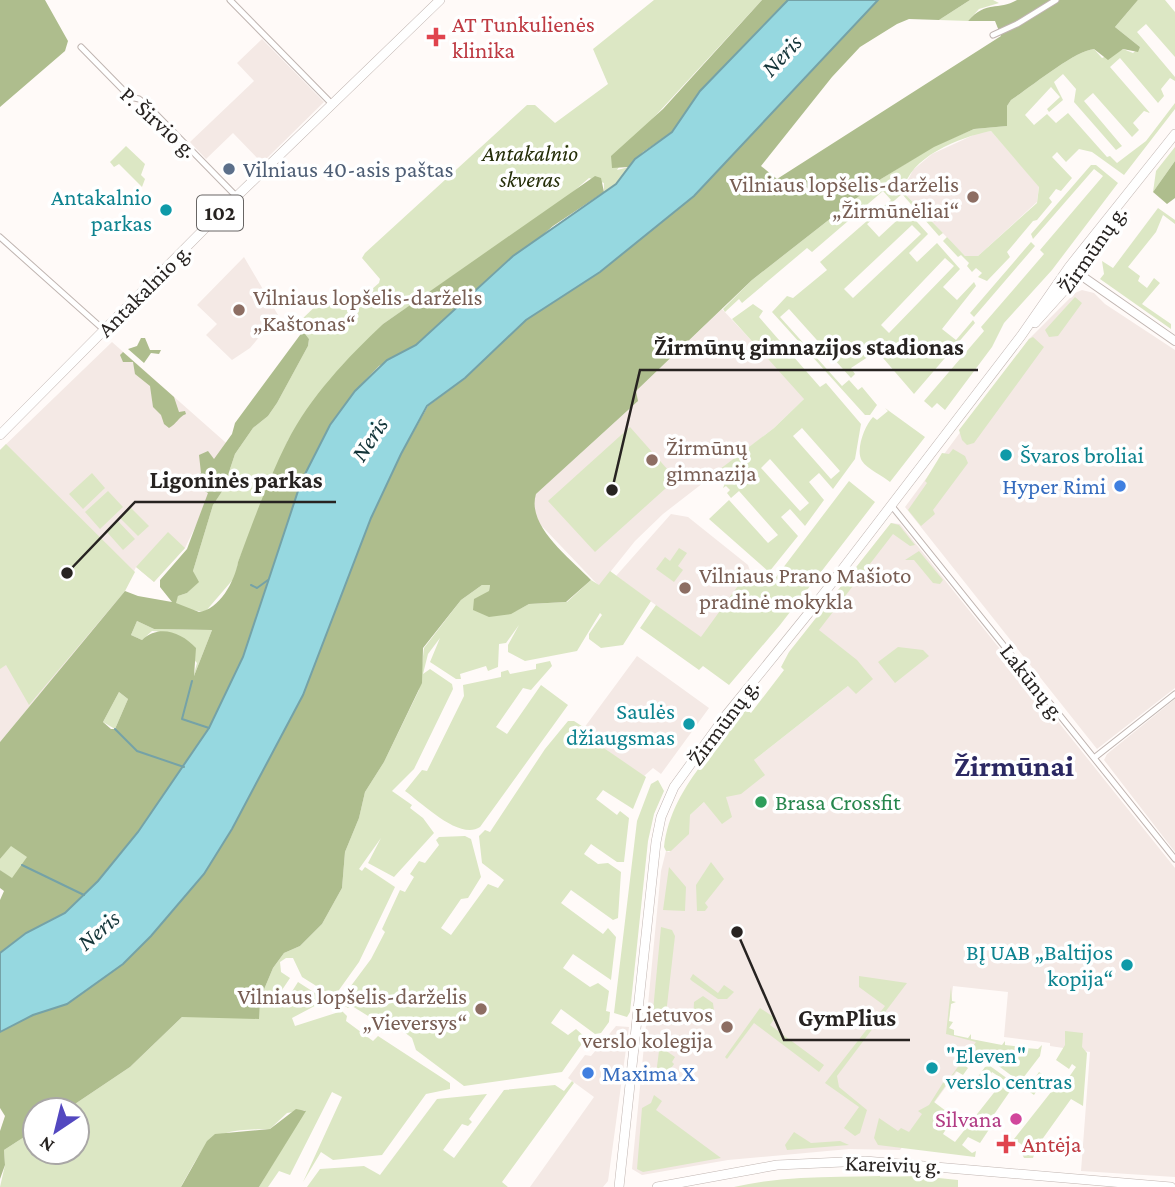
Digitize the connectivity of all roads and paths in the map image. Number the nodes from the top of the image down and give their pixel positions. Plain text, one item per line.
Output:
1 (229, 0) edge
2 (440, 0) edge
3 (1056, 0) edge
4 (993, 35) dead end
5 (81, 47) dead end
6 (332, 104) junction
7 (1175, 134) edge
8 (1133, 190) junction
9 (237, 197) junction
10 (0, 237) edge
11 (1069, 267) junction
12 (1079, 274) junction
13 (104, 330) junction
14 (1021, 336) junction
15 (1175, 341) edge
16 (0, 435) edge
17 (891, 505) junction
18 (1175, 694) edge
19 (1094, 758) junction
20 (1175, 859) edge
21 (619, 1187) edge
22 (657, 1187) edge
23 (1171, 1187) edge

1 - 6 street
2 - 6 main road, Antakalnio g. / 102
3 - 4 street
5 - 9 street, P. Širvio g.
6 - 9 main road, Antakalnio g. / 102
7 - 8 main road, Žirmūnų g.
8 - 11 main road, Žirmūnų g.
8 - 12 main road, Žirmūnų g.
9 - 13 main road, Antakalnio g. / 102
10 - 13 street
11 - 12 main road
11 - 14 main road, Žirmūnų g.
12 - 14 main road, Žirmūnų g.
12 - 15 street
13 - 16 main road, Antakalnio g. / 102
14 - 17 main road, Žirmūnų g.
17 - 19 street, Lakūnų g.
17 - 21 main road, Žirmūnų g.
18 - 19 street
19 - 20 street, Lakūnų g.
22 - 23 main road, Kareivių g.

